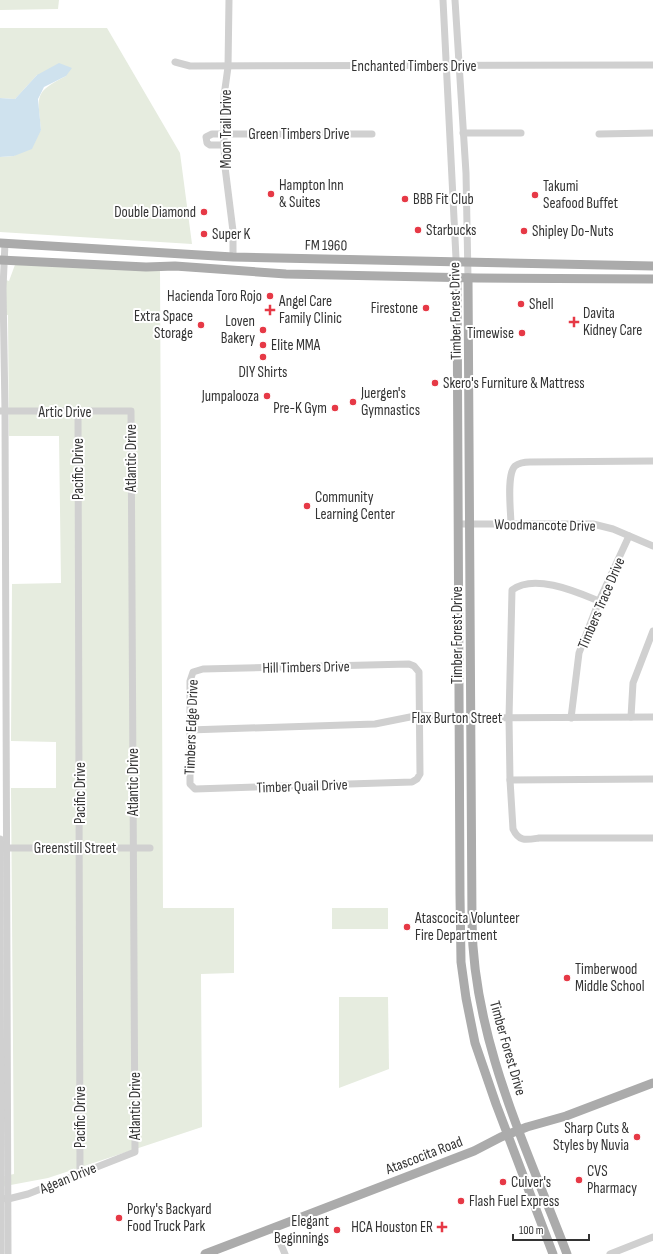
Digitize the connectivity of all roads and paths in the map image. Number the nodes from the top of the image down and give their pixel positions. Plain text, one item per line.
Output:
1 (229, 0) edge
2 (443, 0) edge
3 (455, 0) edge
4 (175, 62) dead end
5 (653, 65) edge
6 (228, 66) junction
7 (446, 66) junction
8 (459, 66) junction
9 (521, 133) dead end
10 (653, 133) edge
11 (225, 134) junction
12 (372, 134) dead end
13 (463, 134) junction
14 (599, 134) dead end
15 (224, 145) junction
16 (452, 172) junction
17 (466, 173) junction
18 (3, 243) edge
19 (233, 257) junction
20 (262, 257) junction
21 (2, 260) edge
22 (457, 262) junction
23 (468, 262) junction
24 (653, 266) edge
25 (205, 268) junction
26 (228, 271) junction
27 (457, 278) junction
28 (468, 278) junction
29 (653, 279) edge
30 (457, 369) junction
31 (470, 369) junction
32 (131, 411) joint
33 (2, 412) edge
34 (78, 412) junction
35 (457, 420) junction
36 (470, 420) junction
37 (653, 461) edge
38 (458, 524) junction
39 (471, 524) junction
40 (511, 525) junction
41 (629, 536) junction
42 (653, 546) edge
43 (599, 601) junction
44 (458, 626) junction
45 (471, 626) junction
46 (653, 631) edge
47 (193, 672) joint
48 (420, 715) junction
49 (631, 717) junction
50 (653, 717) edge
51 (459, 718) junction
52 (471, 718) junction
53 (509, 718) junction
54 (571, 718) junction
55 (189, 730) junction
56 (653, 779) edge
57 (510, 780) junction
58 (190, 783) joint
59 (653, 838) edge
60 (0, 839) edge
61 (2, 848) edge
62 (134, 848) junction
63 (150, 848) dead end
64 (80, 849) junction
65 (653, 1083) edge
66 (520, 1130) junction
67 (508, 1135) junction
68 (135, 1152) joint
69 (80, 1173) junction
70 (3, 1198) edge
71 (274, 1228) junction
72 (653, 1237) edge
73 (2, 1254) edge
74 (8, 1254) edge
75 (205, 1254) edge
76 (285, 1254) edge
77 (553, 1254) edge
78 (567, 1254) edge
79 (610, 1254) edge

1 - 6 street, Moon Trail Drive
2 - 7 street, Timber Forest Drive
3 - 8 street, Timber Forest Drive
4 - 6 street, Enchanted Timbers Drive
5 - 8 street, Enchanted Timbers Drive
6 - 7 street, Enchanted Timbers Drive
6 - 11 street, Moon Trail Drive
7 - 8 street, Enchanted Timbers Drive
7 - 16 street, Timber Forest Drive
8 - 13 street, Timber Forest Drive
9 - 13 street
10 - 14 street
11 - 12 street, Green Timbers Drive
11 - 15 street, Moon Trail Drive
11 - 15 street, Green Timbers Drive
13 - 17 street, Timber Forest Drive
15 - 19 street, Moon Trail Drive
16 - 17 street
16 - 22 street, Timber Forest Drive
17 - 23 street, Timber Forest Drive
18 - 19 main road, FM 1960 / FM 1960
18 - 21 street
19 - 20 main road, FM 1960 / FM 1960
19 - 25 main road
20 - 22 main road, FM 1960 / FM 1960
20 - 26 main road
21 - 25 main road, FM 1960 / FM 1960
21 - 33 street
22 - 23 main road, FM 1960 / FM 1960
22 - 27 street, Timber Forest Drive
23 - 24 main road, FM 1960 / FM 1960
23 - 28 street, Timber Forest Drive
25 - 26 main road, FM 1960 / FM 1960
26 - 27 main road, FM 1960 / FM 1960
27 - 28 main road, FM 1960 / FM 1960
27 - 30 main road, Timber Forest Drive
28 - 29 main road, FM 1960 / FM 1960
28 - 31 main road, Timber Forest Drive
30 - 31 main road
30 - 35 main road, Timber Forest Drive
31 - 36 main road, Timber Forest Drive
32 - 34 street, Artic Drive
32 - 62 street, Atlantic Drive
33 - 34 street, Artic Drive
33 - 61 street
34 - 64 street, Pacific Drive
35 - 36 main road
35 - 38 main road, Timber Forest Drive
36 - 39 main road, Timber Forest Drive
37 - 40 street
38 - 39 street, Woodmancote Drive
38 - 44 main road, Timber Forest Drive
39 - 40 street, Woodmancote Drive
39 - 45 main road, Timber Forest Drive
40 - 41 street, Woodmancote Drive
41 - 42 street, Woodmancote Drive
41 - 43 street, Timbers Trace Drive
43 - 53 street
43 - 54 street, Timbers Trace Drive
44 - 45 main road
44 - 51 main road, Timber Forest Drive
45 - 52 main road, Timber Forest Drive
46 - 49 street
47 - 48 street, Hill Timbers Drive
47 - 55 street, Timbers Edge Drive
48 - 51 street, Flax Burton Street
48 - 55 street, Flax Burton Street
48 - 58 street, Timber Quail Drive
49 - 50 street, Flax Burton Street
49 - 54 street, Flax Burton Street
51 - 52 street, Flax Burton Street
51 - 67 main road, Timber Forest Drive
52 - 53 street, Flax Burton Street
52 - 66 main road, Timber Forest Drive
53 - 54 street, Flax Burton Street
53 - 57 street
55 - 58 street, Timbers Edge Drive
56 - 57 street
57 - 59 street
60 - 61 street
61 - 64 street, Greenstill Street
61 - 70 street
62 - 63 street, Greenstill Street
62 - 64 street, Greenstill Street
62 - 68 street, Atlantic Drive
64 - 69 street, Pacific Drive
65 - 66 main road, Atascocita Road
66 - 67 main road, Atascocita Road
66 - 78 main road, Timber Forest Drive
67 - 71 main road, Atascocita Road
67 - 77 main road, Timber Forest Drive
68 - 69 street, Agean Drive
69 - 70 street, Agean Drive
70 - 73 street
70 - 74 street
71 - 75 main road, Atascocita Road
71 - 76 street
72 - 79 street

